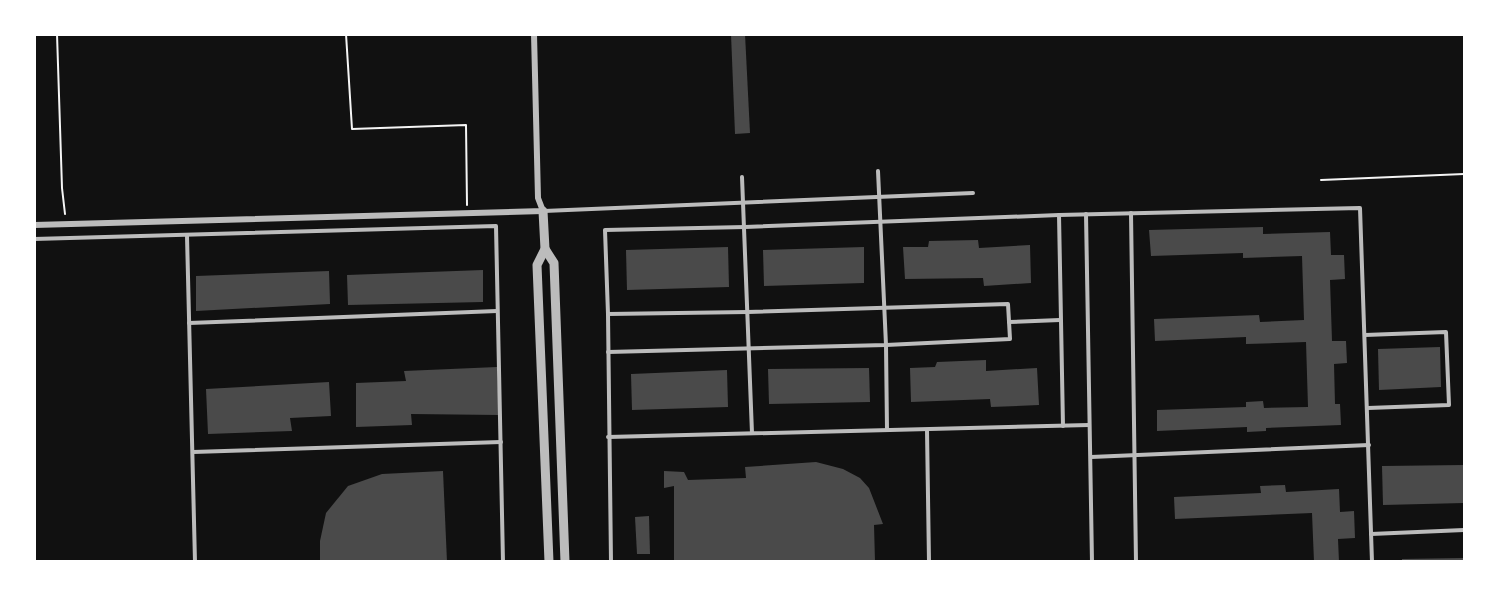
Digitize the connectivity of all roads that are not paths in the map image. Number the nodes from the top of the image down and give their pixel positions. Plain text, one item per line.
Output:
1 (534, 34) edge
2 (878, 171) dead end
3 (742, 177) dead end
4 (973, 193) dead end
5 (879, 198) junction
6 (744, 203) junction
7 (543, 211) junction
8 (1131, 213) junction
9 (1086, 214) junction
10 (1059, 215) junction
11 (880, 222) junction
12 (34, 225) edge
13 (745, 226) junction
14 (187, 236) junction
15 (34, 239) edge
16 (545, 249) junction
17 (884, 308) junction
18 (497, 311) junction
19 (748, 312) junction
20 (608, 314) junction
21 (1060, 320) junction
22 (1009, 322) junction
23 (189, 323) junction
24 (1365, 335) junction
25 (886, 345) junction
26 (749, 348) junction
27 (608, 352) junction
28 (1368, 408) junction
29 (1089, 425) junction
30 (1063, 426) junction
31 (887, 430) junction
32 (927, 430) junction
33 (752, 433) junction
34 (608, 437) junction
35 (501, 442) junction
36 (1369, 445) junction
37 (192, 452) junction
38 (1133, 455) junction
39 (1090, 457) junction
40 (1464, 530) edge
41 (1371, 534) junction
42 (195, 561) edge
43 (503, 561) edge
44 (549, 561) edge
45 (565, 561) edge
46 (611, 561) edge
47 (929, 561) edge
48 (1092, 561) edge
49 (1136, 561) edge
50 (1372, 561) edge

1 - 7 street
2 - 5 lane
3 - 6 lane
4 - 5 lane
5 - 6 lane
5 - 11 lane
6 - 7 lane
6 - 13 lane
7 - 12 street
7 - 16 street
8 - 9 lane
8 - 24 lane
8 - 38 lane
9 - 10 lane
9 - 29 lane
10 - 11 lane
10 - 21 lane
11 - 13 lane
11 - 17 lane
13 - 19 lane
13 - 20 lane
14 - 15 lane
14 - 18 lane
14 - 23 lane
16 - 44 street
16 - 45 street
17 - 19 lane
17 - 22 lane
17 - 25 lane
18 - 23 lane
18 - 35 lane
19 - 20 lane
19 - 26 lane
20 - 27 lane
21 - 22 lane
21 - 30 lane
22 - 25 lane
23 - 37 lane
24 - 28 lane
24 - 28 lane
25 - 26 lane
25 - 31 lane
26 - 27 lane
26 - 33 lane
27 - 34 lane
28 - 36 lane
29 - 30 lane
29 - 39 lane
30 - 32 lane
31 - 32 lane
31 - 33 lane
32 - 47 lane
33 - 34 lane
34 - 46 lane
35 - 37 lane
35 - 43 lane
36 - 38 lane
36 - 41 lane
37 - 42 lane
38 - 39 lane
38 - 49 lane
39 - 48 lane
40 - 41 lane
41 - 50 lane

